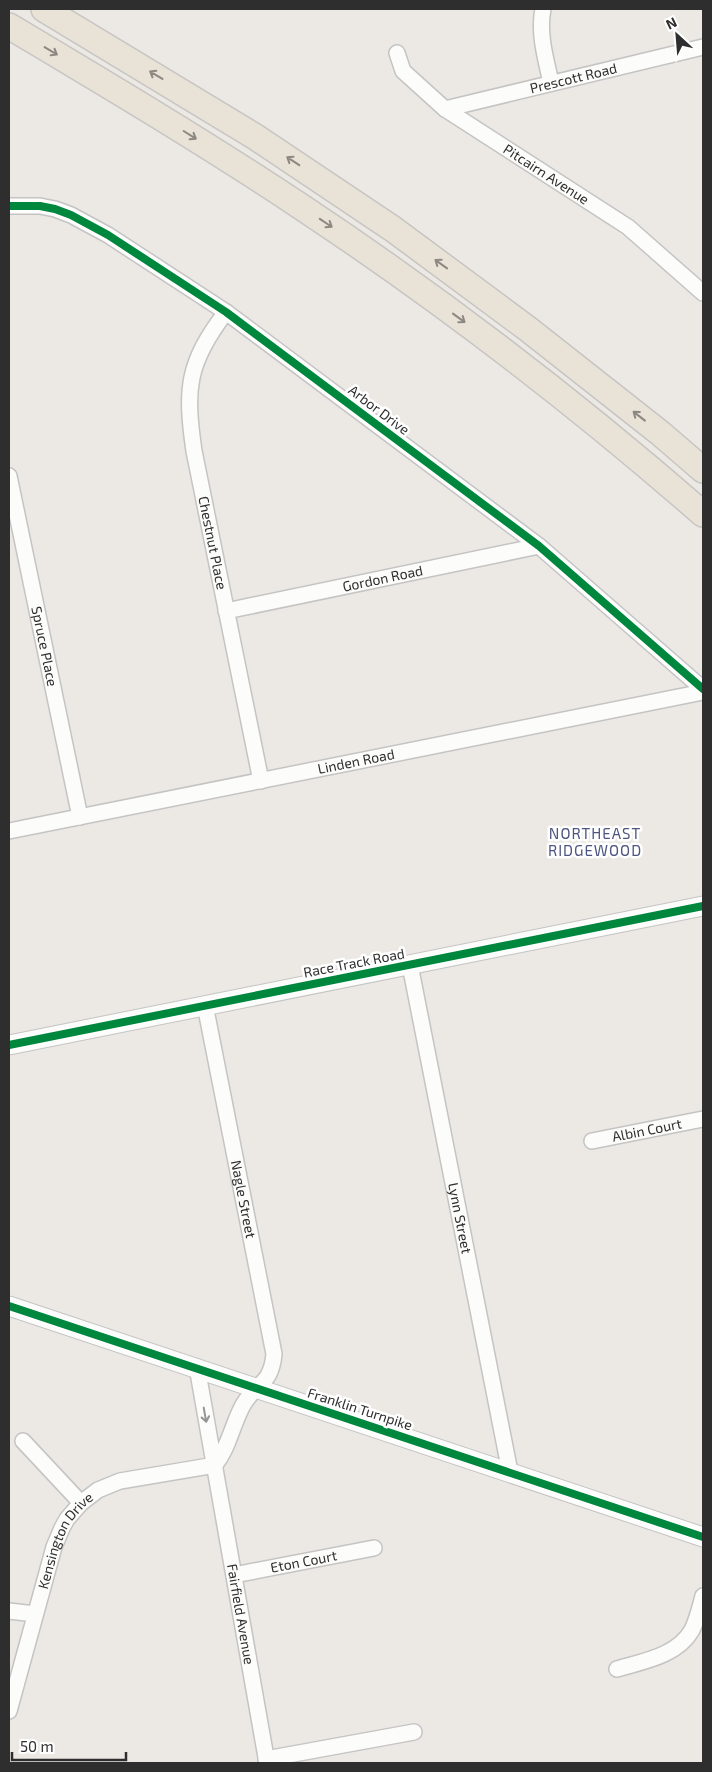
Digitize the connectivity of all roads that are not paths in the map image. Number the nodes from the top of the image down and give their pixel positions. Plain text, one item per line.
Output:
1 (44, 9) edge
2 (543, 9) edge
3 (9, 26) edge
4 (703, 47) edge
5 (397, 53) dead end
6 (551, 84) junction
7 (445, 109) junction
8 (9, 206) edge
9 (703, 293) edge
10 (226, 312) junction
11 (660, 433) junction
12 (703, 462) edge
13 (703, 470) edge
14 (9, 476) edge
15 (703, 514) edge
16 (539, 546) junction
17 (226, 611) junction
18 (703, 691) edge
19 (261, 781) junction
20 (80, 817) junction
21 (9, 831) edge
22 (703, 906) edge
23 (410, 965) junction
24 (205, 1006) junction
25 (9, 1045) edge
26 (703, 1119) edge
27 (592, 1141) dead end
28 (9, 1306) edge
29 (196, 1367) junction
30 (258, 1387) junction
31 (23, 1441) dead end
32 (215, 1465) junction
33 (510, 1472) junction
34 (81, 1503) junction
35 (703, 1537) edge
36 (374, 1548) dead end
37 (234, 1575) junction
38 (703, 1596) edge
39 (9, 1611) edge
40 (35, 1614) junction
41 (617, 1669) dead end
42 (9, 1711) edge
43 (414, 1732) dead end
44 (266, 1761) edge

11 -> 1 highway
2 - 6 street
3 -> 15 highway
4 - 6 street, Prescott Road
5 - 7 street, Pitcairn Avenue
6 - 7 street, Prescott Road
7 - 9 street, Pitcairn Avenue
8 - 10 street, Arbor Drive
10 - 16 street, Arbor Drive
10 - 17 street, Chestnut Place
11 - 12 highway
11 - 13 highway
14 - 20 street, Spruce Place
16 - 17 street, Gordon Road
16 - 18 street, Arbor Drive
17 - 19 street, Chestnut Place
18 - 19 street, Linden Road
19 - 20 street, Linden Road
20 - 21 street, Linden Road
22 - 23 street, Race Track Road
23 - 24 street, Race Track Road
23 - 33 street, Lynn Street
24 - 25 street, Race Track Road
24 - 30 street, Nagle Street
26 - 27 street, Albin Court
28 - 29 street, Franklin Turnpike
29 - 30 street, Franklin Turnpike
29 -> 32 street, Fairfield Avenue
30 - 32 street
30 - 33 street, Franklin Turnpike
31 - 34 street
32 - 34 street, Kensington Drive
32 - 37 street, Fairfield Avenue
33 - 35 street, Franklin Turnpike
34 - 40 street, Kensington Drive
36 - 37 street, Eton Court
37 - 44 street, Fairfield Avenue
38 - 41 street
39 - 40 street
40 - 42 street, Kensington Drive
43 - 44 street

